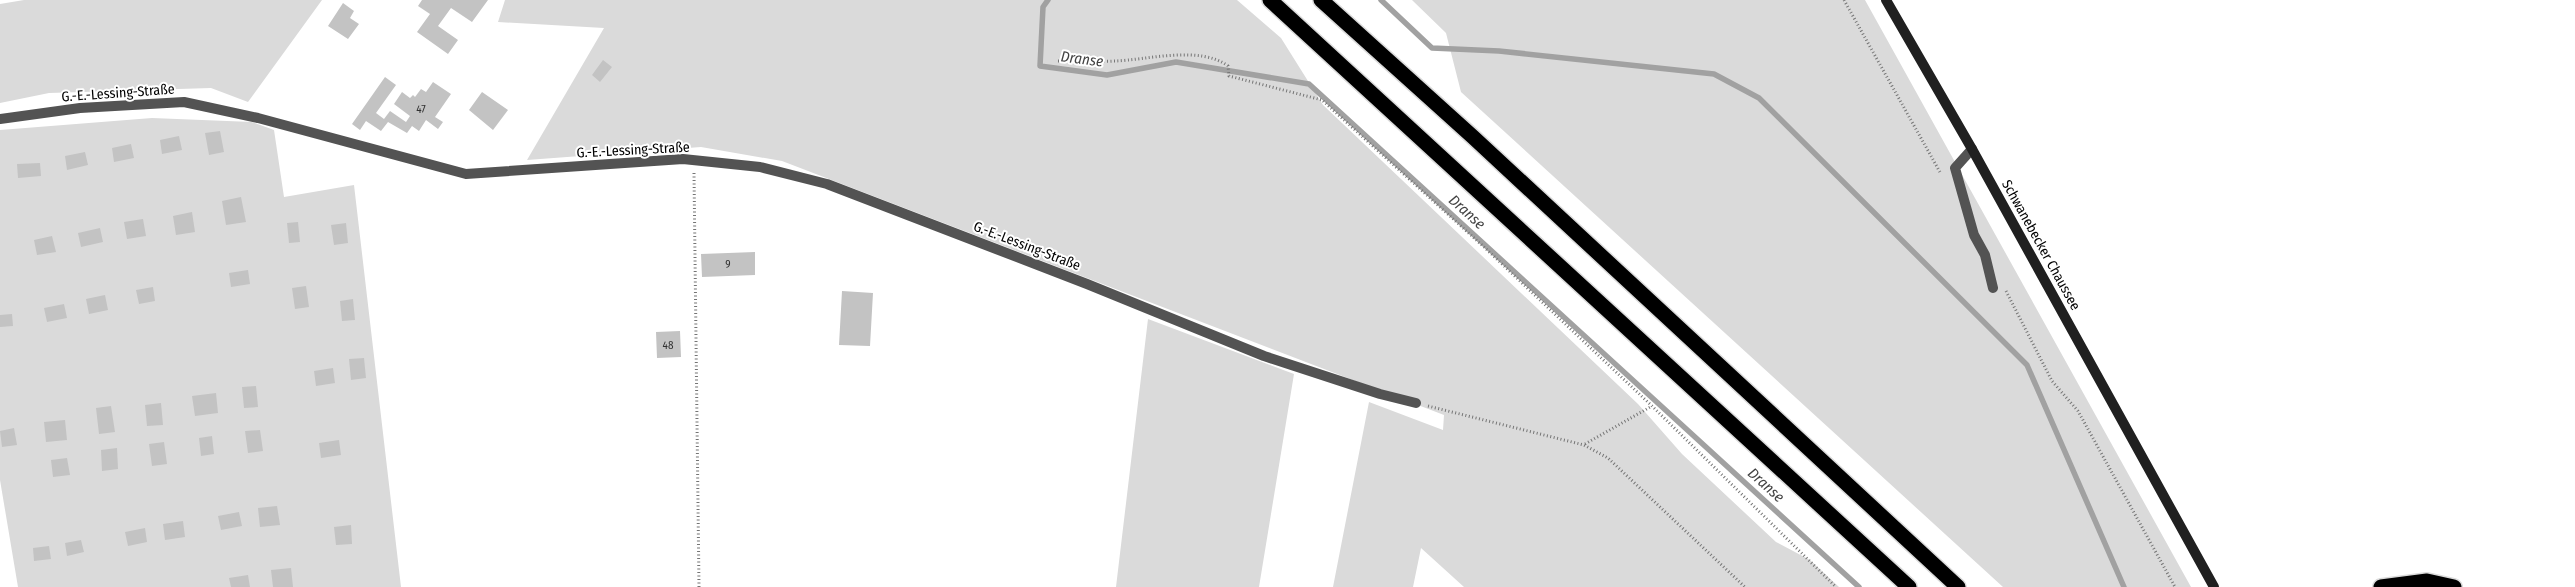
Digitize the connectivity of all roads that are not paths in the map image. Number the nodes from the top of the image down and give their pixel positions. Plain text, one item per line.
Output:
1 (1270, 0) edge
2 (1321, 0) edge
3 (1886, 0) edge
4 (0, 119) edge
5 (1972, 149) junction
6 (1993, 288) dead end
7 (1416, 403) road end
8 (1909, 587) edge
9 (1958, 587) edge
10 (2214, 587) edge
11 (2381, 587) edge
12 (2454, 587) edge

1 - 8 highway
2 - 9 highway
3 - 5 main road, Schwanebecker Chaussee
4 - 7 street, G.-E.-Lessing-Straße
5 - 6 street
5 - 10 main road, Schwanebecker Chaussee
11 - 12 highway

